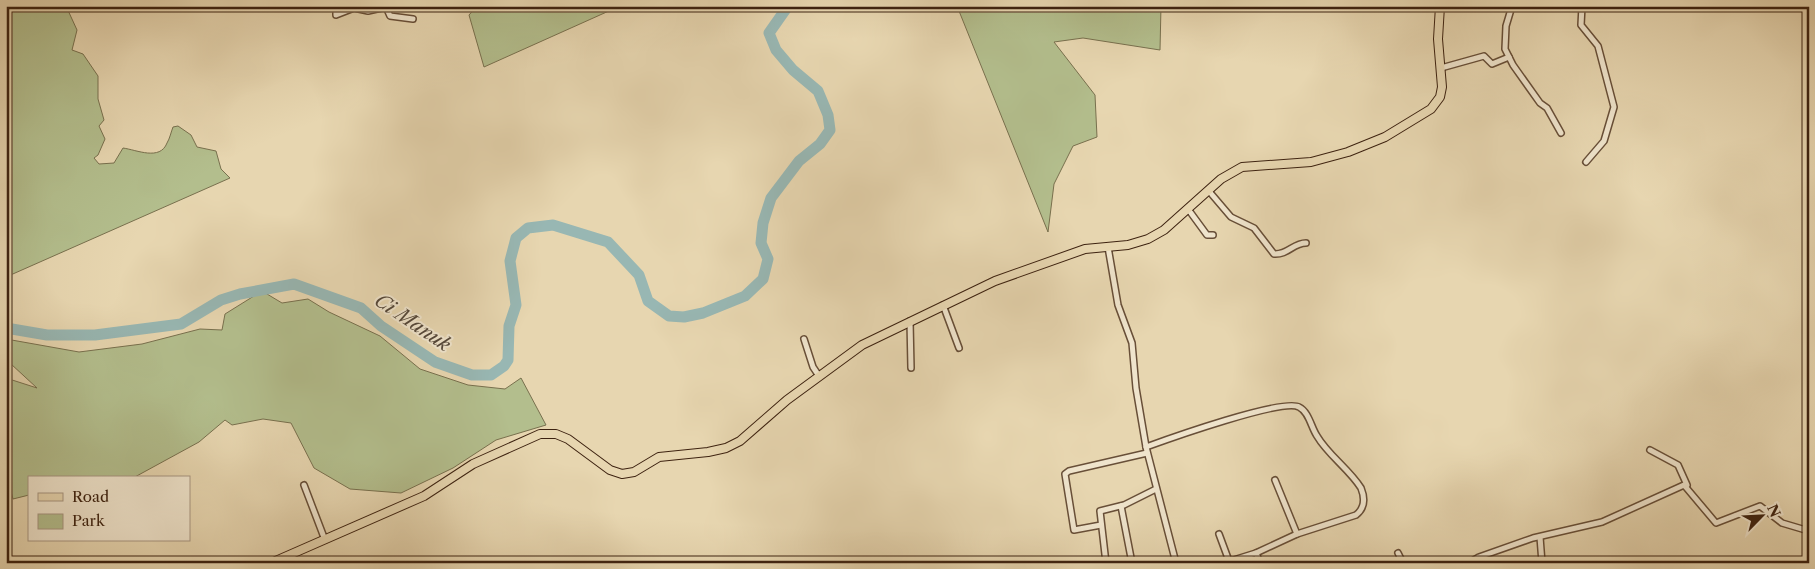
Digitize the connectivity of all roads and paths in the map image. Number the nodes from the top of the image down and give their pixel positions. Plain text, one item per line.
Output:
1 (336, 6) edge
2 (1440, 6) edge
3 (1512, 6) edge
4 (1582, 6) edge
5 (413, 19) dead end
6 (1509, 57) junction
7 (1441, 68) junction
8 (1561, 133) dead end
9 (1586, 162) dead end
10 (1208, 190) junction
11 (1188, 209) junction
12 (1213, 235) dead end
13 (1306, 243) dead end
14 (1108, 247) junction
15 (943, 305) junction
16 (910, 321) junction
17 (804, 339) dead end
18 (959, 348) dead end
19 (911, 368) dead end
20 (820, 376) junction
21 (1146, 450) junction
22 (1650, 450) dead end
23 (1275, 480) dead end
24 (304, 484) dead end
25 (1687, 485) junction
26 (1156, 488) junction
27 (1121, 506) junction
28 (1101, 525) junction
29 (1809, 531) edge
30 (1218, 534) dead end
31 (1297, 534) junction
32 (1540, 537) junction
33 (325, 540) junction
34 (1398, 552) dead end
35 (1256, 553) junction
36 (1226, 562) edge
37 (271, 563) edge
38 (1106, 563) edge
39 (1132, 563) edge
40 (1176, 563) edge
41 (1260, 563) edge
42 (1403, 563) edge
43 (1469, 563) edge
44 (1542, 563) edge

1 - 5 street
2 - 7 main road
3 - 6 street
4 - 9 street
6 - 7 street
6 - 8 street
7 - 10 main road
10 - 11 main road
10 - 13 street
11 - 12 street
11 - 14 main road
14 - 15 main road
14 - 21 street
15 - 16 main road
15 - 18 street
16 - 19 street
16 - 20 main road
17 - 20 street
20 - 33 main road
21 - 26 street
21 - 28 street
21 - 31 street
22 - 25 street
23 - 31 street
24 - 33 street
25 - 29 street
25 - 32 street
26 - 27 street
26 - 40 street
27 - 28 street
27 - 39 street
28 - 38 street
30 - 36 street
31 - 35 street
32 - 43 street
32 - 44 street
33 - 37 main road
34 - 42 street
35 - 36 street
35 - 41 street

